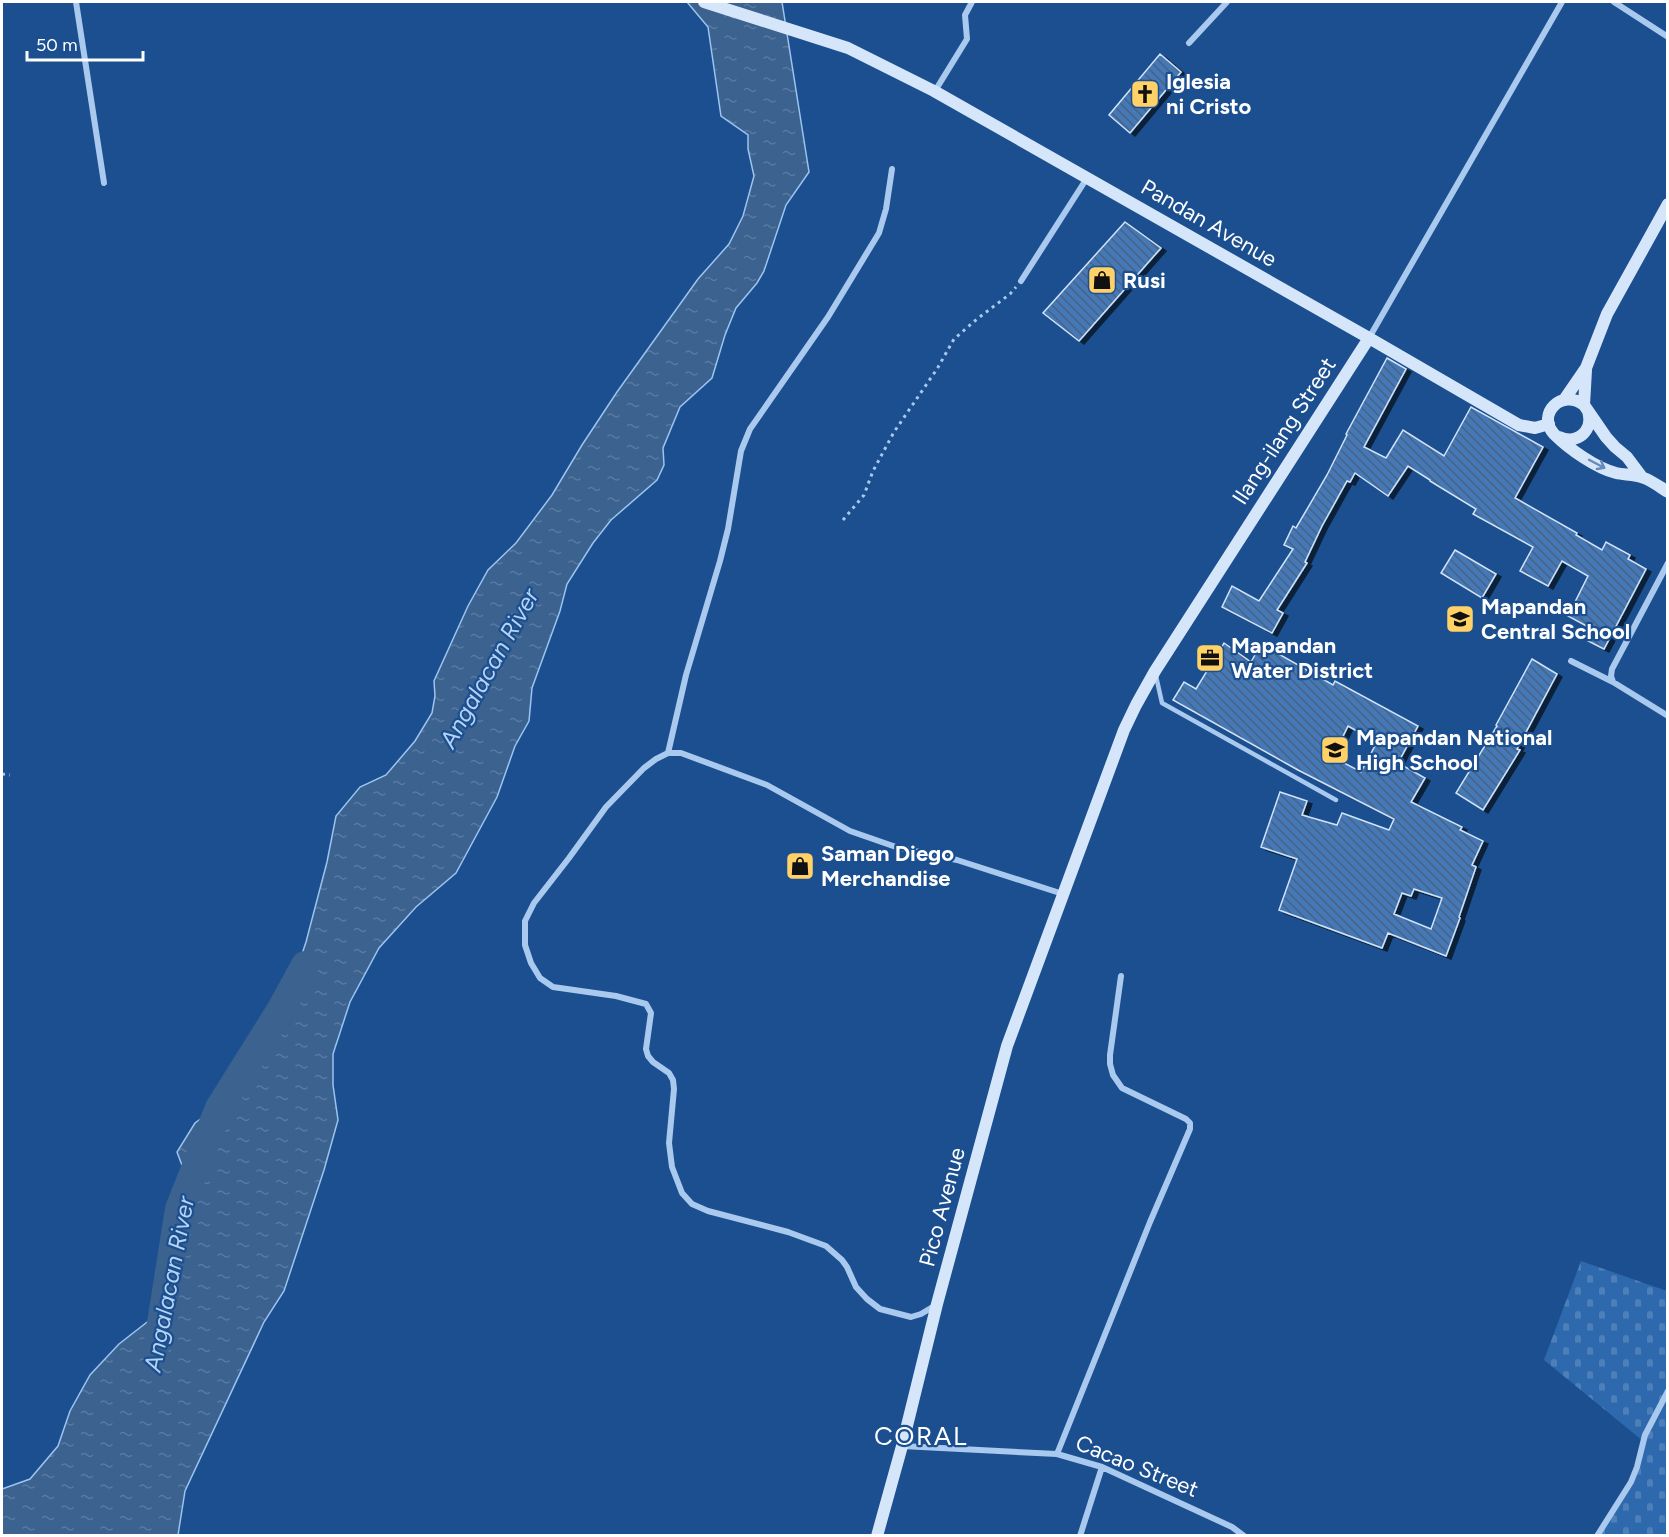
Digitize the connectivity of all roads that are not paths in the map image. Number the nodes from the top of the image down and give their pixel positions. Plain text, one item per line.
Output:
1 (76, 2) edge
2 (704, 2) edge
3 (972, 2) edge
4 (1227, 2) edge
5 (1562, 2) edge
6 (1614, 2) edge
7 (1668, 37) edge
8 (1189, 43) dead end
9 (934, 92) junction
10 (892, 169) dead end
11 (1087, 178) junction
12 (104, 183) dead end
13 (1668, 204) edge
14 (1022, 281) road end
15 (1369, 338) junction
16 (1586, 368) junction
17 (1564, 400) junction
18 (1586, 408) junction
19 (1549, 424) junction
20 (1558, 437) junction
21 (1642, 477) junction
22 (1668, 492) edge
23 (1668, 563) edge
24 (1570, 661) dead end
25 (1155, 670) junction
26 (1613, 682) junction
27 (1668, 716) edge
28 (668, 753) junction
29 (1336, 800) dead end
30 (1064, 894) junction
31 (1121, 976) dead end
32 (937, 1304) junction
33 (1668, 1391) edge
34 (902, 1446) junction
35 (1058, 1454) junction
36 (1102, 1467) junction
37 (877, 1536) edge
38 (1080, 1536) edge
39 (1244, 1536) edge
40 (1598, 1536) edge

1 - 12 street
2 - 9 street, Pandan Avenue
3 - 9 street
4 - 8 street
5 - 15 street, Ilang-ilang Street
6 - 7 street
9 - 11 street, Pandan Avenue
10 - 28 street
11 - 14 street
11 - 15 street, Pandan Avenue
13 - 16 street
15 - 19 street, Pandan Avenue
15 - 25 street, Ilang-ilang Street
16 - 17 street
16 - 18 street
17 - 18 street
17 - 19 street
18 - 20 street
18 - 21 street
19 - 20 street
20 -> 21 street
21 - 22 street
23 - 26 street
24 - 26 street
25 - 29 lane
25 - 30 street, Ilang-ilang Street
26 - 27 street
28 - 30 street
28 - 32 street
30 - 32 street, Pico Avenue
31 - 35 street
32 - 34 street, Pico Avenue
33 - 40 street
34 - 35 street, Cacao Street
34 - 37 street, Pico Avenue
35 - 36 street, Cacao Street
36 - 38 street
36 - 39 street, Cacao Street

